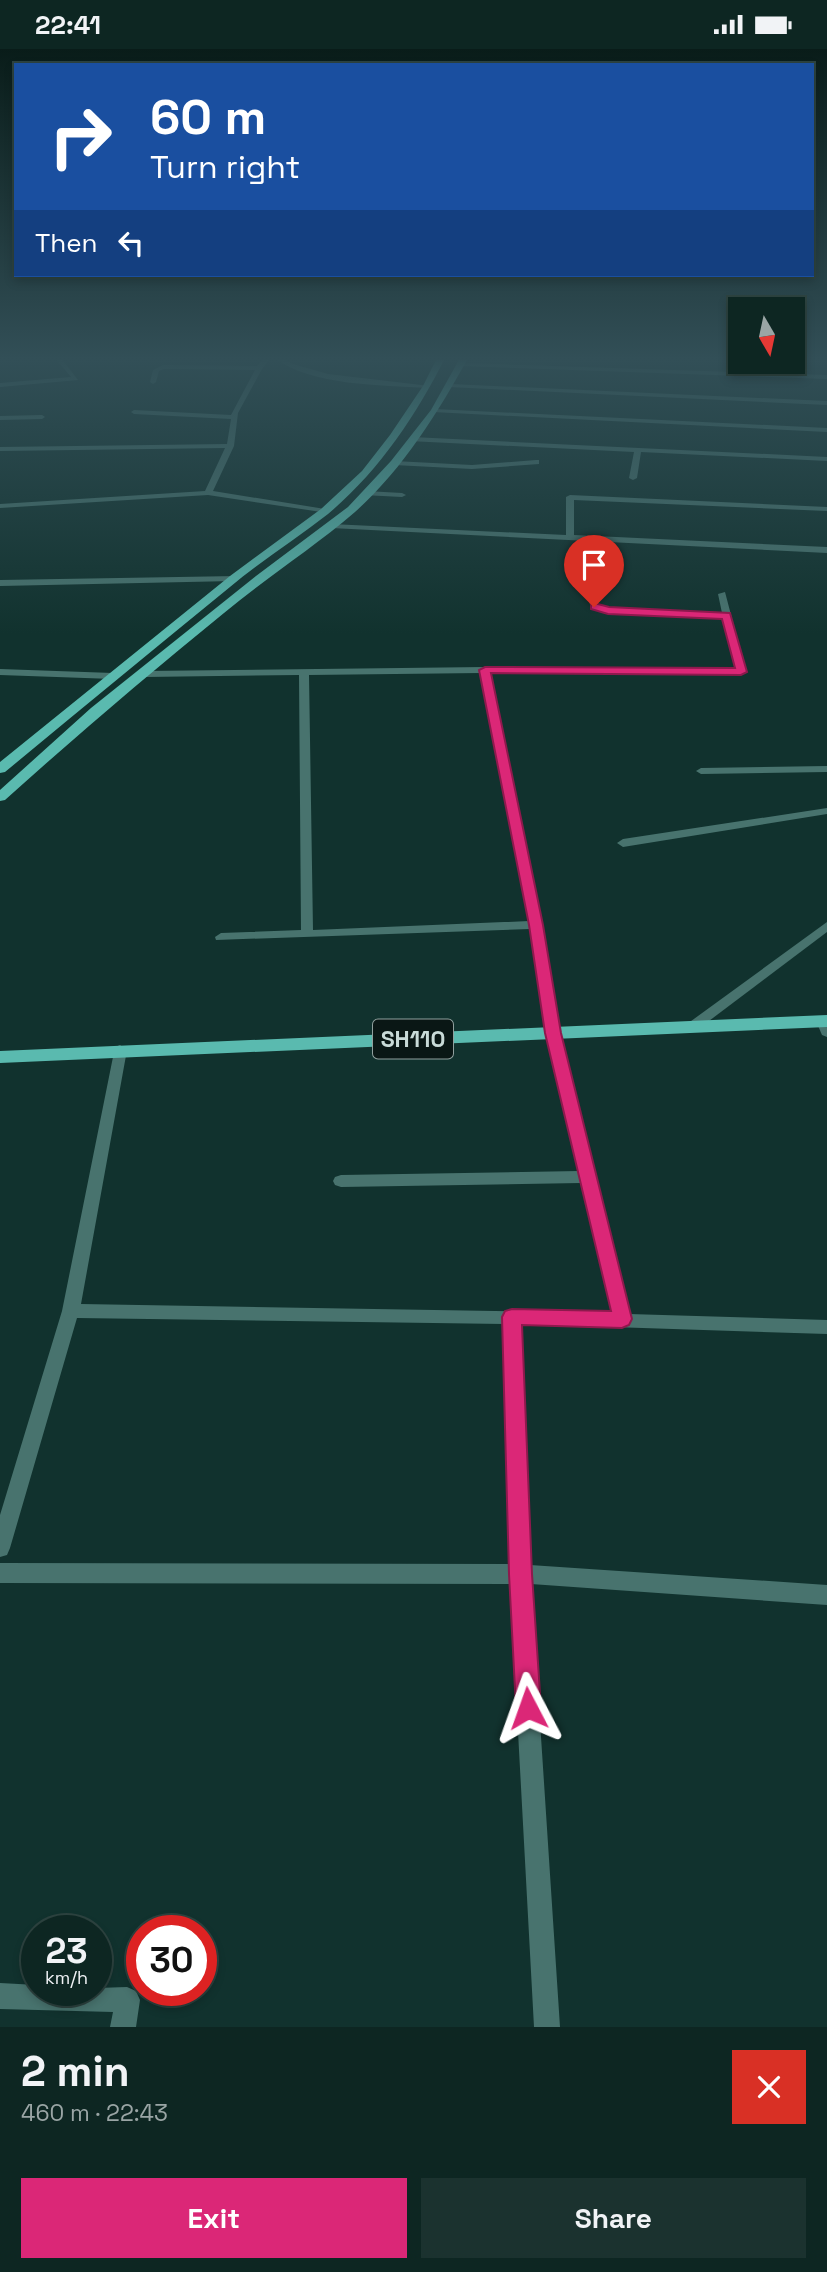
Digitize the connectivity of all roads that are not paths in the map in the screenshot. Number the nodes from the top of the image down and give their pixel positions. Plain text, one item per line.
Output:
1 (228, 450) edge
2 (383, 450) edge
3 (404, 450) edge
4 (638, 450) edge
5 (644, 450) edge
6 (827, 459) edge
7 (536, 462) dead end
8 (394, 463) junction
9 (633, 478) dead end
10 (208, 493) junction
11 (366, 493) junction
12 (402, 495) dead end
13 (0, 506) edge
14 (827, 509) edge
15 (325, 511) junction
16 (331, 526) junction
17 (570, 538) junction
18 (827, 550) edge
19 (587, 576) dead end
20 (234, 578) junction
21 (0, 583) edge
22 (722, 594) dead end
23 (727, 616) junction
24 (485, 670) junction
25 (0, 673) edge
26 (304, 673) junction
27 (145, 674) junction
28 (113, 676) junction
29 (0, 769) edge
30 (827, 769) edge
31 (701, 771) dead end
32 (0, 797) edge
33 (827, 811) edge
34 (622, 843) dead end
35 (536, 925) junction
36 (827, 926) edge
37 (307, 934) junction
38 (221, 937) dead end
39 (826, 1025) edge
40 (692, 1027) junction
41 (553, 1033) junction
42 (120, 1050) junction
43 (0, 1057) edge
44 (588, 1177) junction
45 (341, 1181) dead end
46 (71, 1311) junction
47 (512, 1317) junction
48 (622, 1319) junction
49 (827, 1327) edge
50 (0, 1548) edge
51 (0, 1573) edge
52 (520, 1574) junction
53 (826, 1599) edge
54 (0, 1996) edge
55 (123, 2027) edge
56 (547, 2027) edge

1 - 10 street
2 - 15 main road
3 - 8 main road
4 - 9 street
5 - 6 street
7 - 8 street
8 - 11 main road
10 - 13 street
10 - 15 street
11 - 12 street
11 - 16 main road
14 - 17 street
15 - 20 main road
16 - 17 street
16 - 27 main road
17 - 18 street
19 - 23 street
20 - 21 street
20 - 28 main road
22 - 23 street
23 - 24 street
24 - 26 street
24 - 35 street
25 - 28 street
26 - 27 street
26 - 37 street
27 - 32 main road
28 - 29 main road
30 - 31 street
33 - 34 street
35 - 37 street
35 - 41 street
36 - 40 street
37 - 38 street
39 - 40 main road, SH110
40 - 41 main road, SH110
41 - 42 main road, SH110
41 - 44 street
42 - 43 main road, SH110
42 - 46 street
44 - 45 street
44 - 48 street
46 - 47 street
46 - 50 street
47 - 48 street
47 - 52 street
48 - 49 street
51 - 52 street
52 - 53 street
52 - 56 street
54 - 55 street

